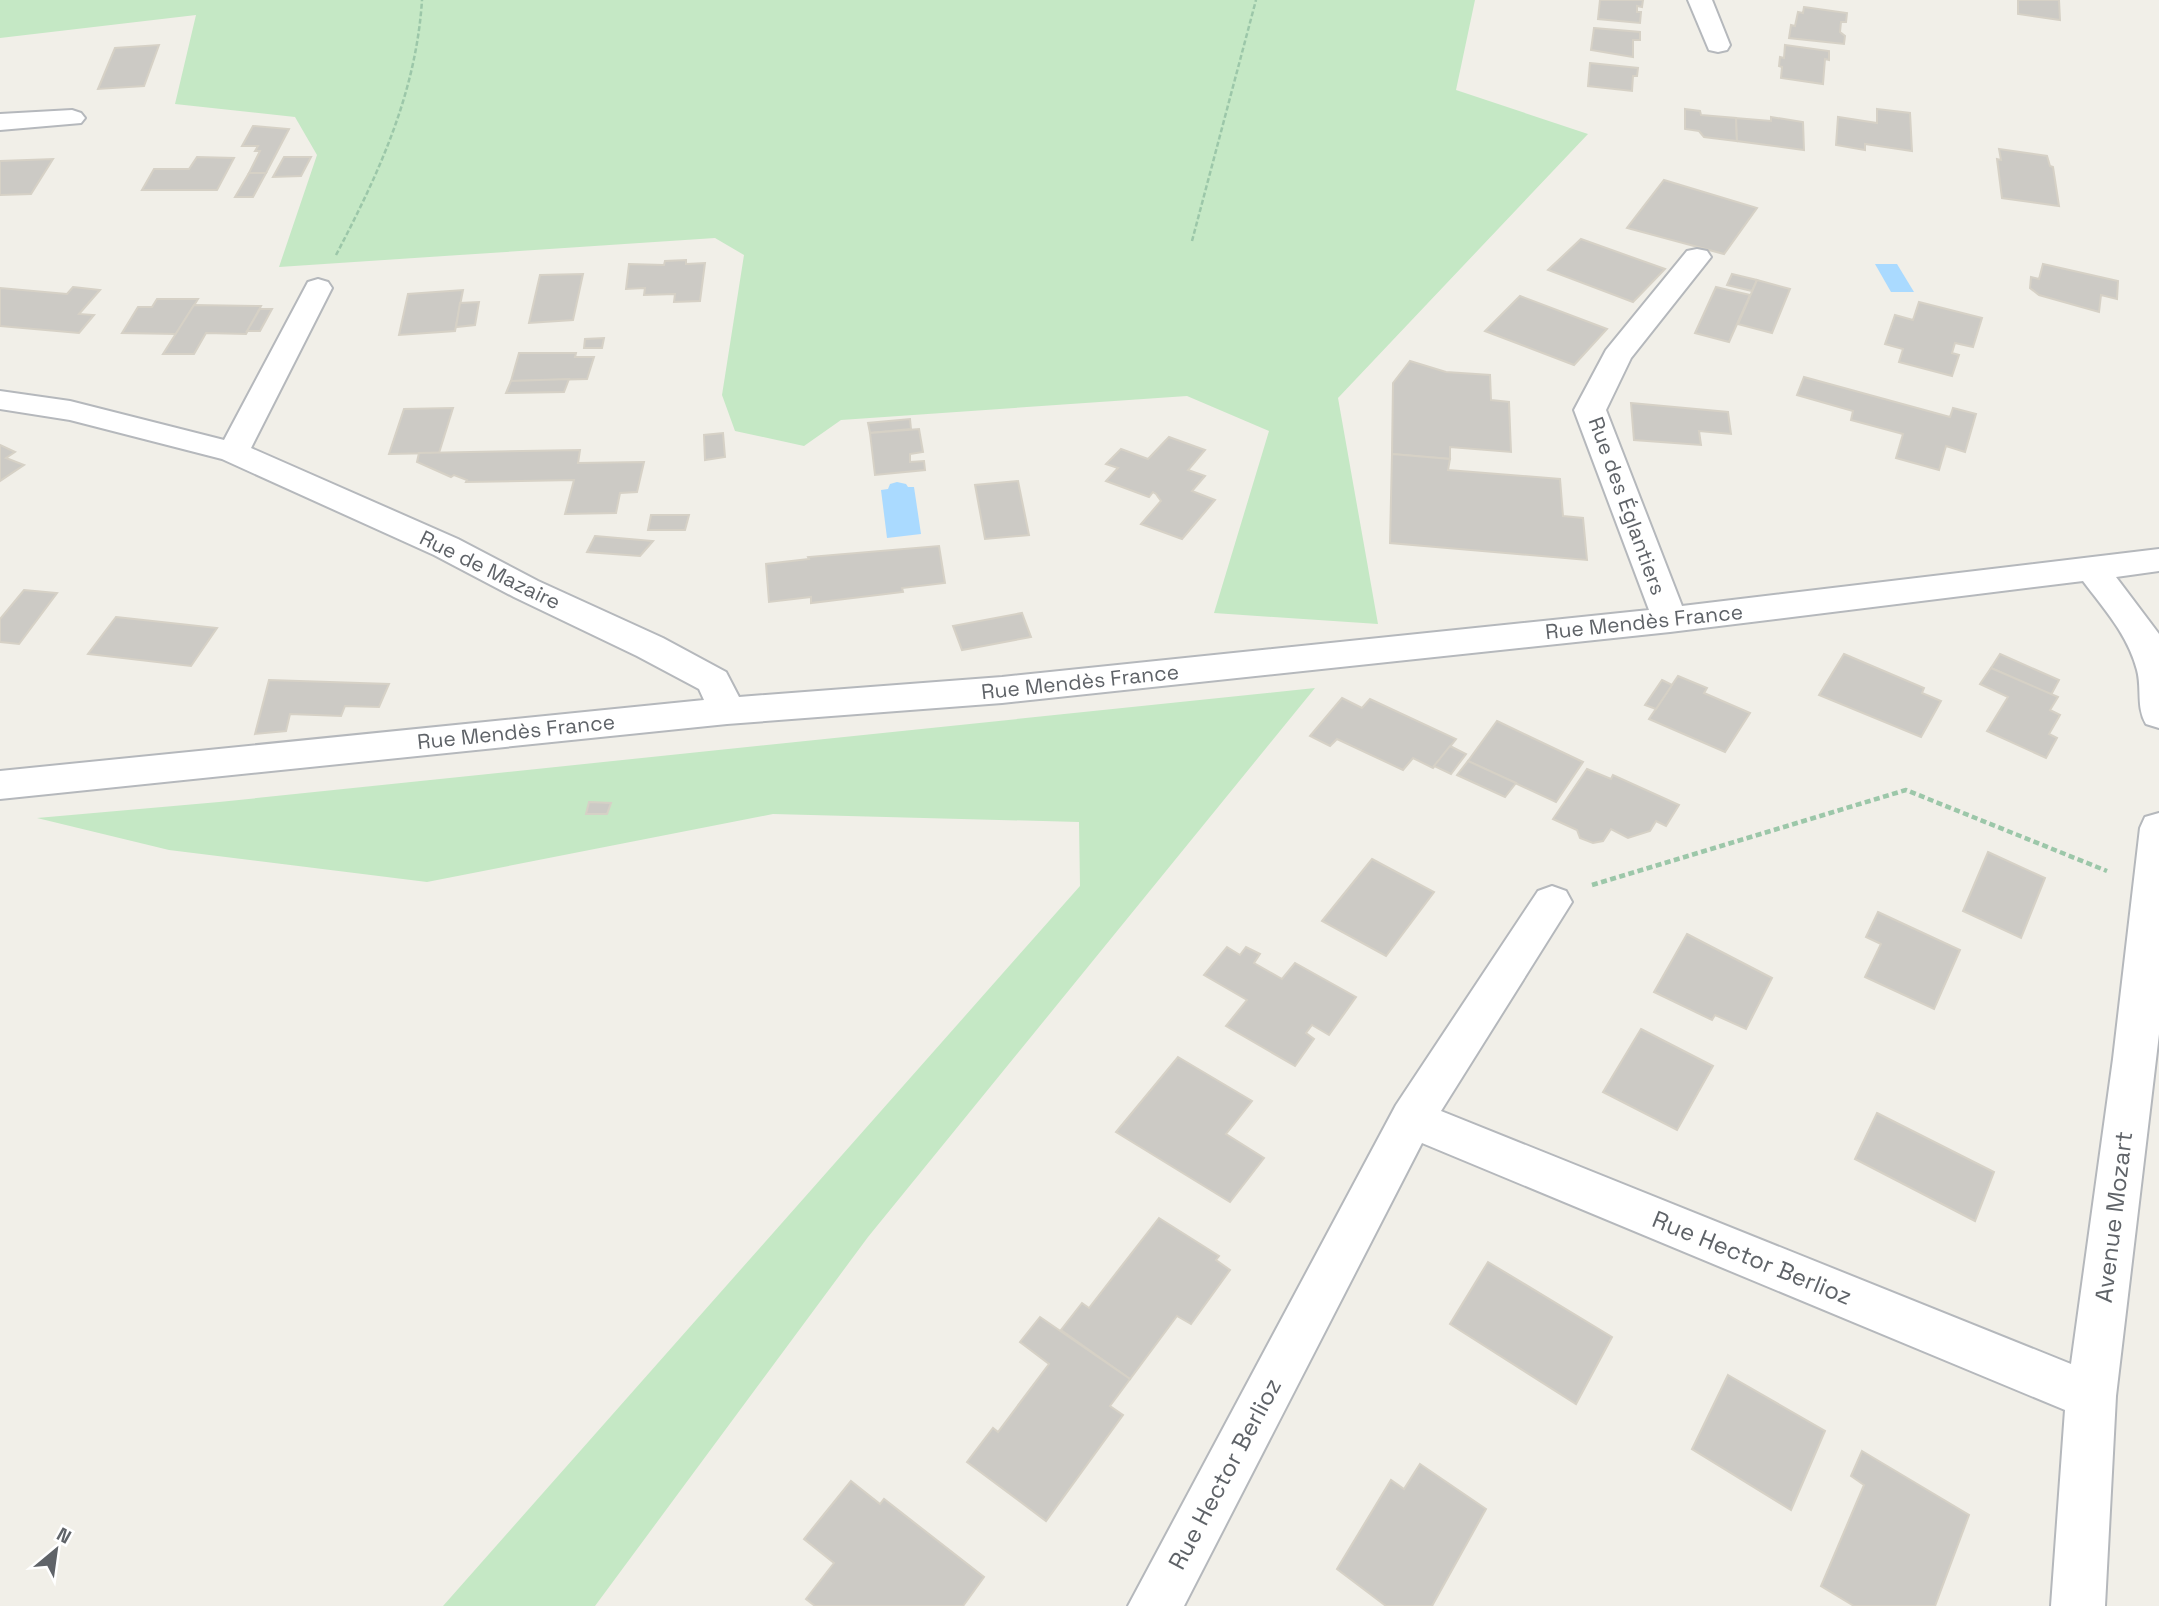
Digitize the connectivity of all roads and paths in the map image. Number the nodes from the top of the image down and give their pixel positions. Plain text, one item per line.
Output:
1 (422, 0) edge
2 (1256, 0) edge
3 (1700, 0) edge
4 (1718, 46) dead end
5 (72, 118) dead end
6 (0, 122) edge
7 (1192, 241) dead end
8 (1697, 257) dead end
9 (318, 288) joint
10 (0, 400) edge
11 (233, 452) junction
12 (2159, 560) edge
13 (2091, 568) junction
14 (1670, 620) junction
15 (727, 711) junction
16 (2159, 715) edge
17 (0, 785) edge
18 (2159, 828) edge
19 (2153, 890) junction
20 (1552, 902) joint
21 (1412, 1119) junction
22 (2091, 1396) junction
23 (1155, 1606) edge
24 (2078, 1606) edge

1 - 9 path
2 - 7 path
3 - 4 street
5 - 6 street
8 - 14 street, Rue des Églantiers
9 - 11 street
10 - 11 street, Rue de Mazaire
11 - 15 street, Rue de Mazaire
12 - 13 street, Rue Mendès France
13 - 14 street, Rue Mendès France
13 - 16 street
14 - 15 street, Rue Mendès France
15 - 17 street, Rue Mendès France
18 - 19 street, Avenue Mozart
19 - 20 path
19 - 22 street, Avenue Mozart
20 - 21 street, Rue Hector Berlioz
21 - 22 street, Rue Hector Berlioz
21 - 23 street, Rue Hector Berlioz
22 - 24 street, Avenue Mozart

